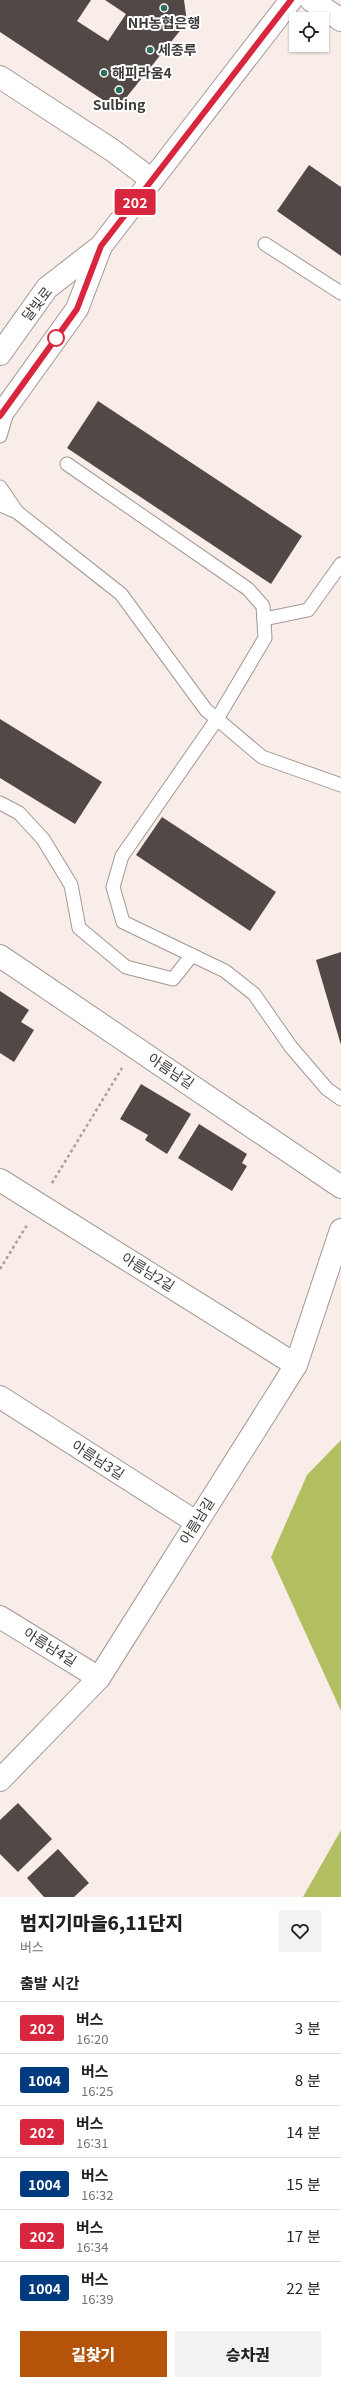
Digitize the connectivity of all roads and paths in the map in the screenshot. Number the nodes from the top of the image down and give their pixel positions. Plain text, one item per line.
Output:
1 (291, 0) edge
2 (311, 0) edge
3 (341, 20) edge
4 (0, 77) edge
5 (152, 180) junction
6 (265, 244) dead end
7 (101, 246) junction
8 (341, 293) edge
9 (0, 354) edge
10 (5, 409) edge
11 (0, 436) edge
12 (67, 464) dead end
13 (0, 487) edge
14 (0, 505) edge
15 (17, 512) junction
16 (341, 564) edge
17 (264, 619) junction
18 (217, 719) junction
19 (341, 786) edge
20 (0, 803) edge
21 (192, 955) junction
22 (0, 956) edge
23 (134, 1047) junction
24 (341, 1099) edge
25 (0, 1180) edge
26 (341, 1187) edge
27 (39, 1204) junction
28 (341, 1230) edge
29 (0, 1269) edge
30 (296, 1365) junction
31 (0, 1397) edge
32 (196, 1522) junction
33 (0, 1616) edge
34 (99, 1678) junction
35 (0, 1780) edge

1 - 5 street, 달빛로
2 - 3 street
4 - 5 street
5 - 7 street, 달빛로
6 - 8 lane
7 - 9 street, 달빛로
7 - 10 street, 달빛로
10 - 11 lane
12 - 17 lane
13 - 15 lane
14 - 15 lane
15 - 18 lane
16 - 17 lane
17 - 18 lane
18 - 19 lane
18 - 21 lane
20 - 21 lane
21 - 24 lane
22 - 23 street, 아름남길
23 - 26 street, 아름남길
23 - 27 path
25 - 27 street, 아름남2길
27 - 29 path
27 - 30 street, 아름남2길
28 - 30 street, 아름남길
30 - 32 street, 아름남길
31 - 32 street, 아름남3길
32 - 34 street, 아름남길
33 - 34 street, 아름남4길
34 - 35 street, 아름남길

